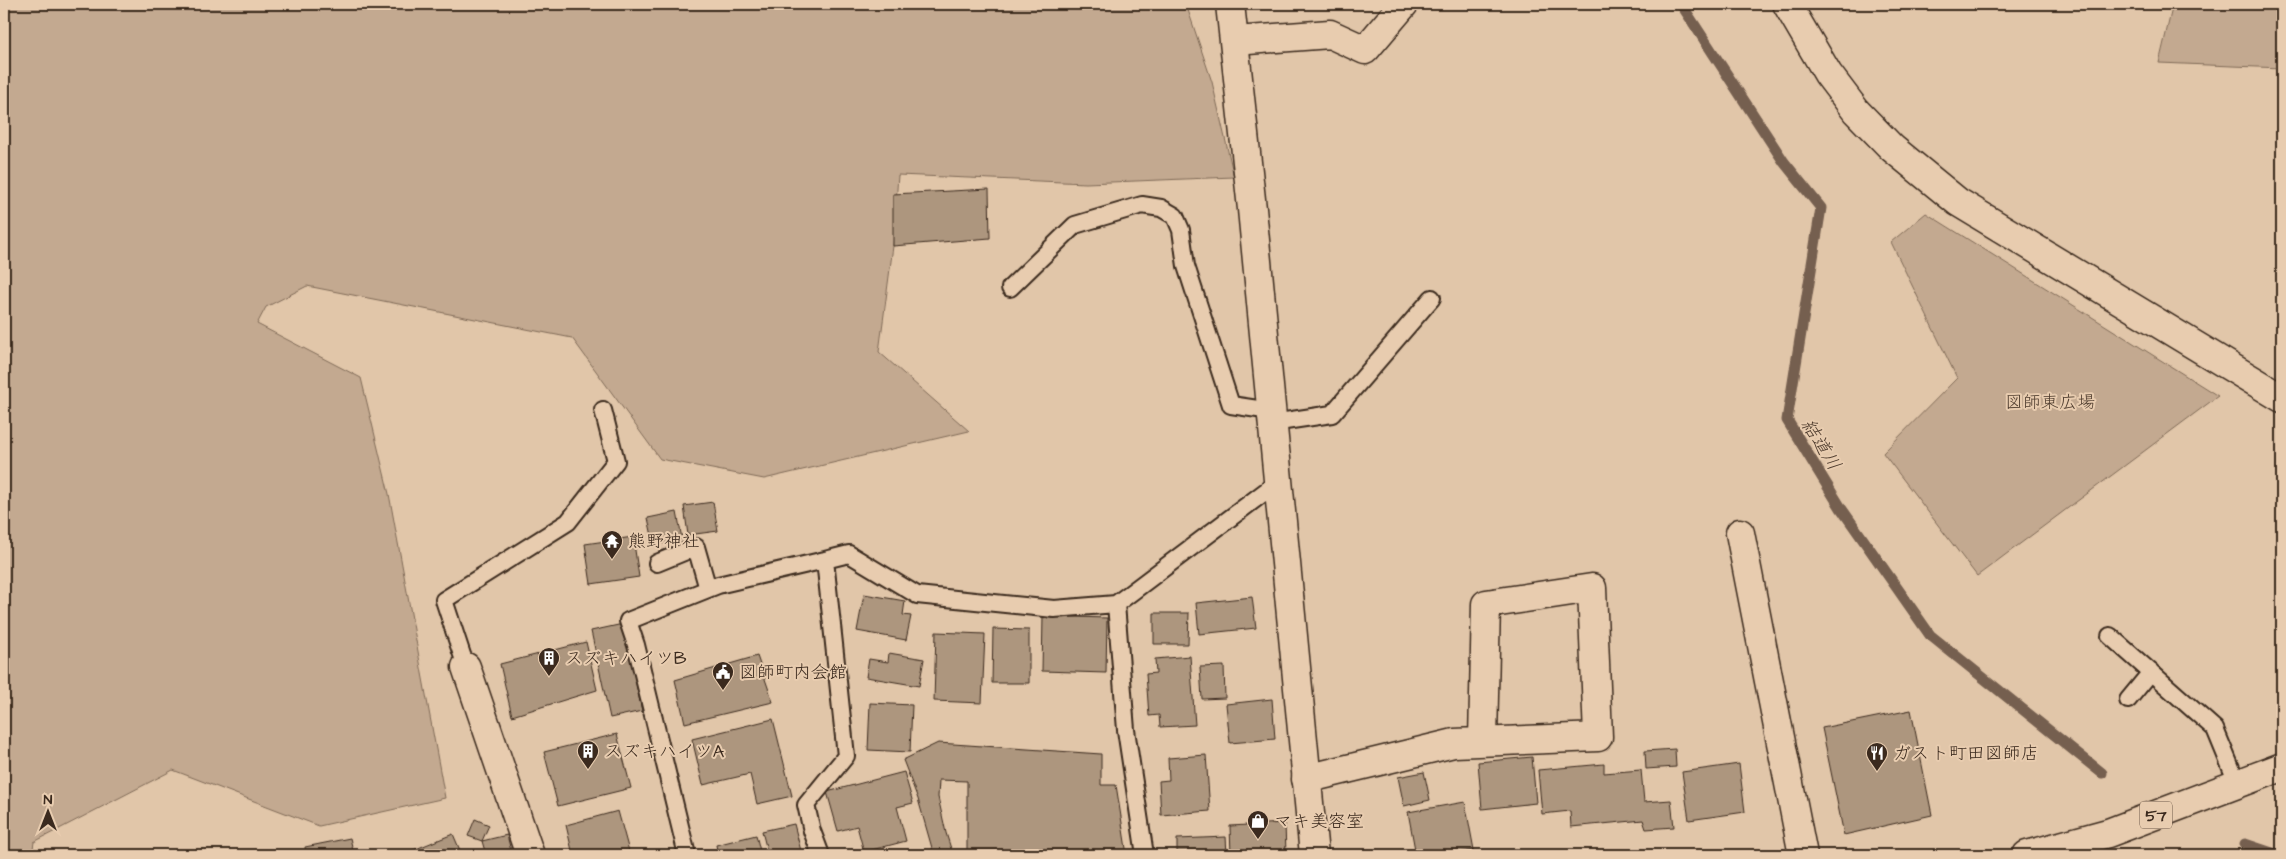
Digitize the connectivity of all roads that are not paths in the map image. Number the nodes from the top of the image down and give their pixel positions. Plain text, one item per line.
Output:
1 (1230, 4) edge
2 (1404, 4) edge
3 (1787, 4) edge
4 (1235, 41) junction
5 (1010, 288) dead end
6 (1432, 298) dead end
7 (2282, 398) edge
8 (603, 410) dead end
9 (1272, 417) junction
10 (1278, 482) junction
11 (1740, 533) dead end
12 (825, 560) junction
13 (657, 563) dead end
14 (708, 589) junction
15 (1116, 604) junction
16 (2110, 636) dead end
17 (466, 667) joint
18 (2151, 672) junction
19 (2128, 700) dead end
20 (1483, 740) junction
21 (2282, 767) edge
22 (1306, 779) junction
23 (2238, 785) junction
24 (530, 855) edge
25 (687, 855) edge
26 (821, 855) edge
27 (1145, 855) edge
28 (1314, 855) edge
29 (1803, 855) edge
30 (2027, 855) edge

1 - 4 street
2 - 4 street
3 - 7 street
4 - 9 street
5 - 9 lane
6 - 9 lane
8 - 17 lane
9 - 10 street
10 - 15 lane
10 - 22 street
11 - 29 street
12 - 14 lane
12 - 15 lane
12 - 26 lane
13 - 14 lane
14 - 25 lane
15 - 27 lane
16 - 18 lane
17 - 24 street
18 - 19 lane
18 - 23 lane
20 - 20 street
20 - 22 street
21 - 23 street, 57
22 - 28 street
23 - 30 street, 57

